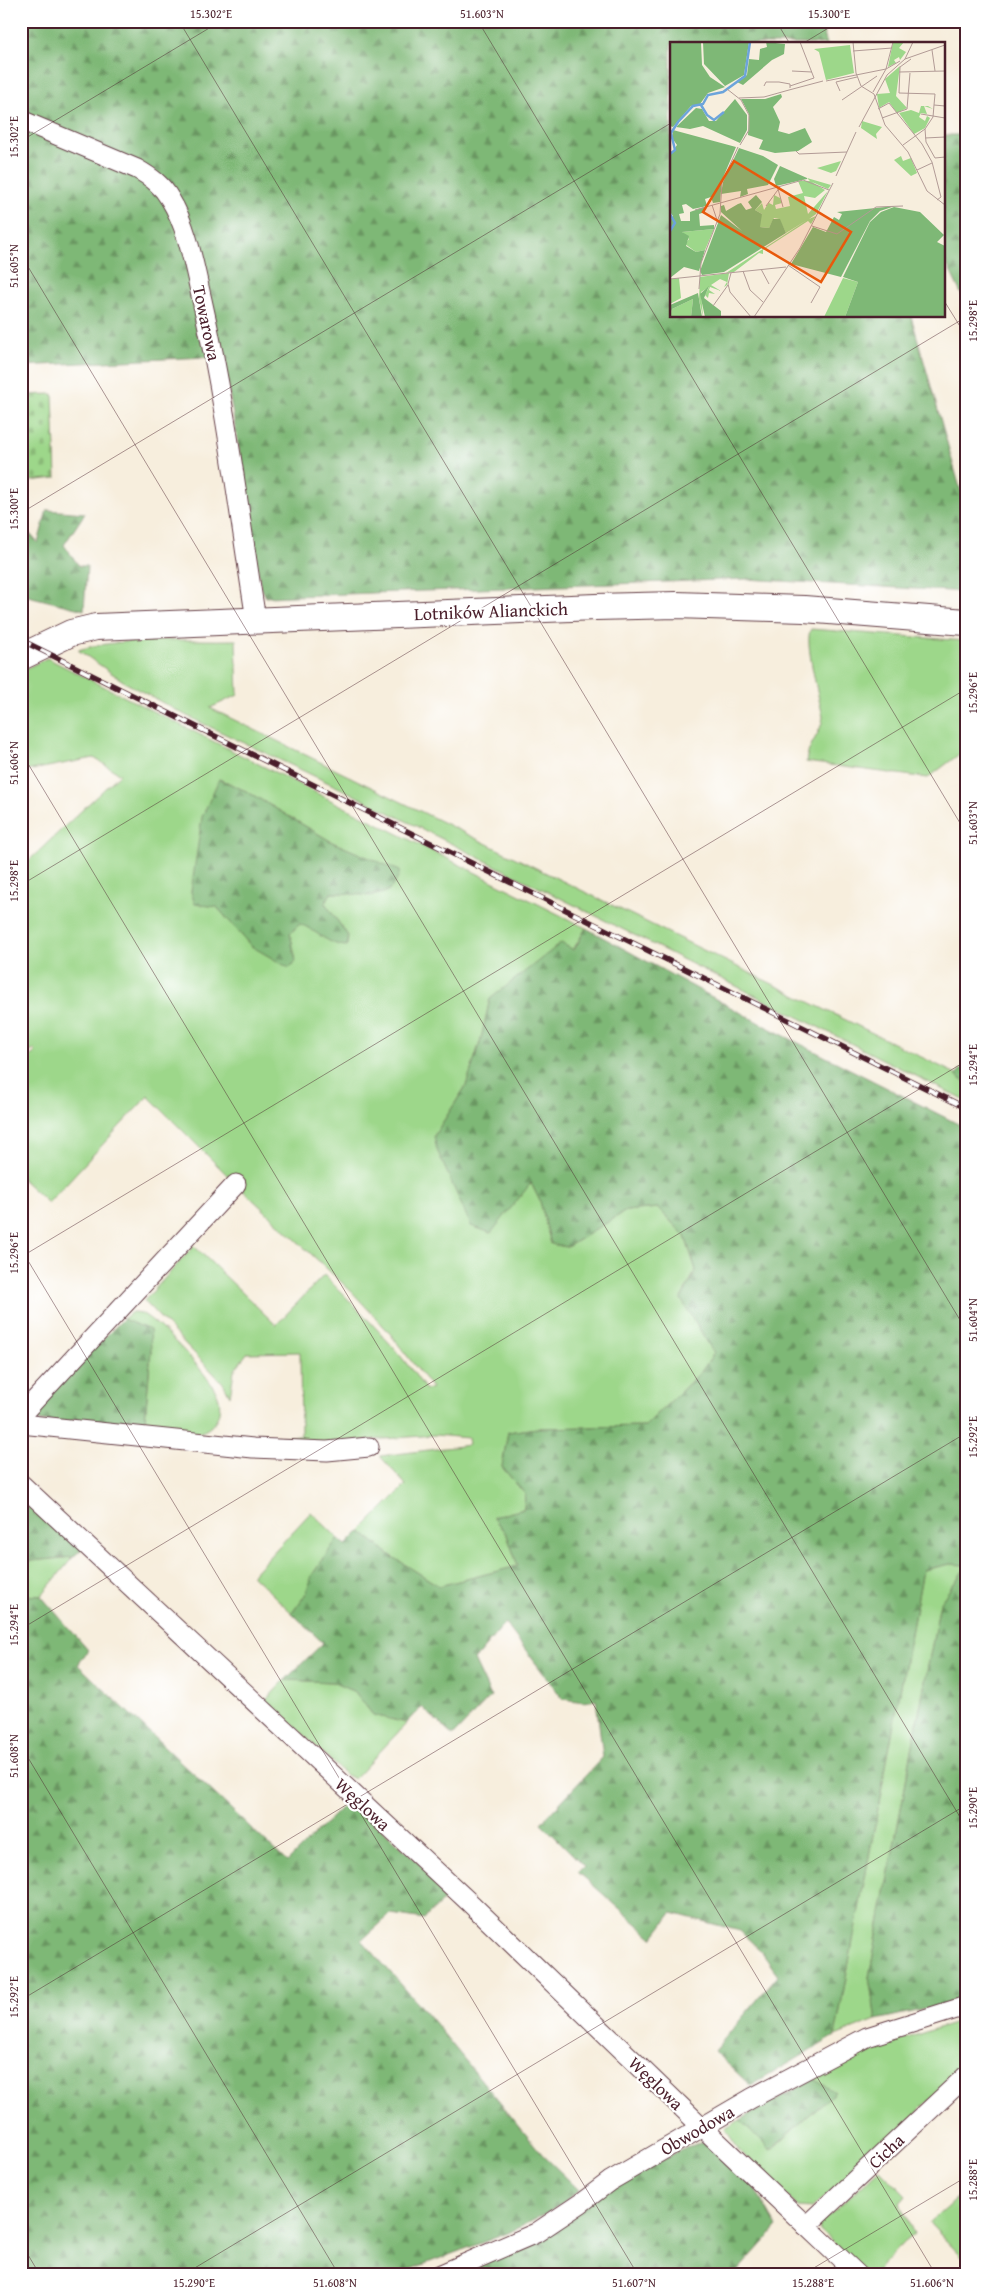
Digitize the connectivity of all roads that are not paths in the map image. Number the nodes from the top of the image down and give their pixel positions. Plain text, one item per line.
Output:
1 (21, 120) edge
2 (256, 620) junction
3 (966, 622) edge
4 (21, 657) edge
5 (236, 1184) dead end
6 (21, 1415) edge
7 (21, 1424) edge
8 (369, 1447) dead end
9 (21, 1484) edge
10 (966, 2006) edge
11 (966, 2076) edge
12 (702, 2127) junction
13 (806, 2226) junction
14 (438, 2275) edge
15 (858, 2275) edge

1 - 2 street, Towarowa
2 - 3 main road, Lotników Alianckich
2 - 4 main road, Lotników Alianckich
5 - 6 street
7 - 8 street
9 - 12 street, Węglowa
10 - 12 street, Obwodowa
11 - 13 street, Cicha
12 - 13 street
12 - 14 street, Obwodowa
13 - 15 street

